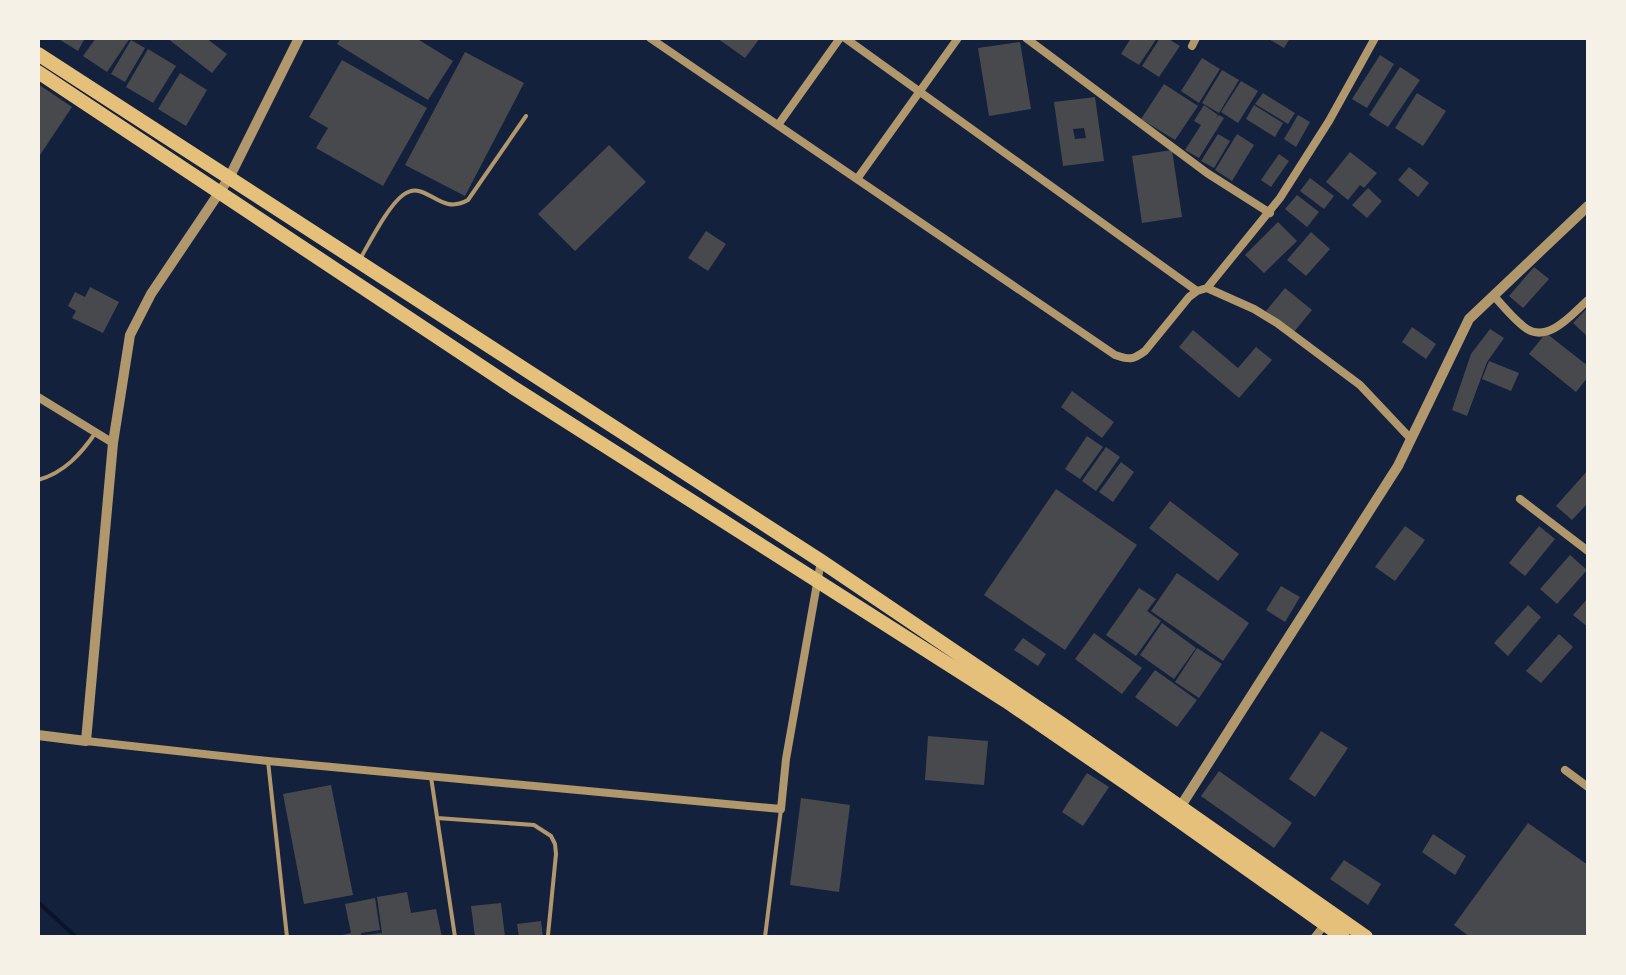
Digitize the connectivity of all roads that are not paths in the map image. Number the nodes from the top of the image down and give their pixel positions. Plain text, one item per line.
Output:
1 (299, 38) edge
2 (650, 38) edge
3 (842, 38) edge
4 (958, 38) edge
5 (1026, 38) edge
6 (1363, 38) edge
7 (1374, 40) edge
8 (38, 54) edge
9 (38, 72) edge
10 (920, 91) junction
11 (526, 116) dead end
12 (778, 125) junction
13 (229, 178) junction
14 (857, 179) junction
15 (220, 192) junction
16 (1588, 206) edge
17 (1270, 213) junction
18 (359, 261) junction
19 (1207, 288) junction
20 (1197, 291) junction
21 (1494, 296) junction
22 (1588, 300) edge
23 (38, 397) edge
24 (96, 432) junction
25 (1410, 438) junction
26 (113, 443) junction
27 (38, 480) edge
28 (1520, 499) dead end
29 (1588, 551) edge
30 (821, 561) junction
31 (817, 580) junction
32 (38, 735) edge
33 (86, 741) junction
34 (268, 761) junction
35 (1565, 770) dead end
36 (430, 775) junction
37 (1588, 787) edge
38 (781, 809) junction
39 (1177, 812) junction
40 (437, 818) junction
41 (1325, 924) junction
42 (548, 935) dead end
43 (287, 937) edge
44 (455, 937) edge
45 (765, 937) edge
46 (1315, 937) edge
47 (1343, 937) edge
48 (1366, 937) edge

1 - 13 street
2 - 12 street
3 - 10 street
3 - 12 street
4 - 10 street
5 - 17 street
6 - 7 street
7 - 17 street
8 - 13 main road
9 - 15 main road
10 - 14 street
10 - 20 street
11 - 18 lane
12 - 14 street
13 - 15 street
13 - 18 main road
14 - 20 street
15 - 26 street
15 - 31 main road
16 - 21 street
17 - 19 street
18 - 30 main road
19 - 20 street
19 - 25 street
21 - 22 street
21 - 25 street
23 - 24 street
24 - 26 street
24 - 27 lane
25 - 39 street
26 - 33 street
28 - 29 street
30 - 31 street
30 - 39 main road
31 - 38 street
31 - 39 main road
32 - 33 street
33 - 34 street
34 - 36 street
34 - 43 lane
35 - 37 street
36 - 38 street
36 - 40 lane
38 - 45 lane
39 - 41 main road
39 - 48 main road
40 - 42 lane
40 - 44 lane
41 - 46 street
41 - 47 main road

